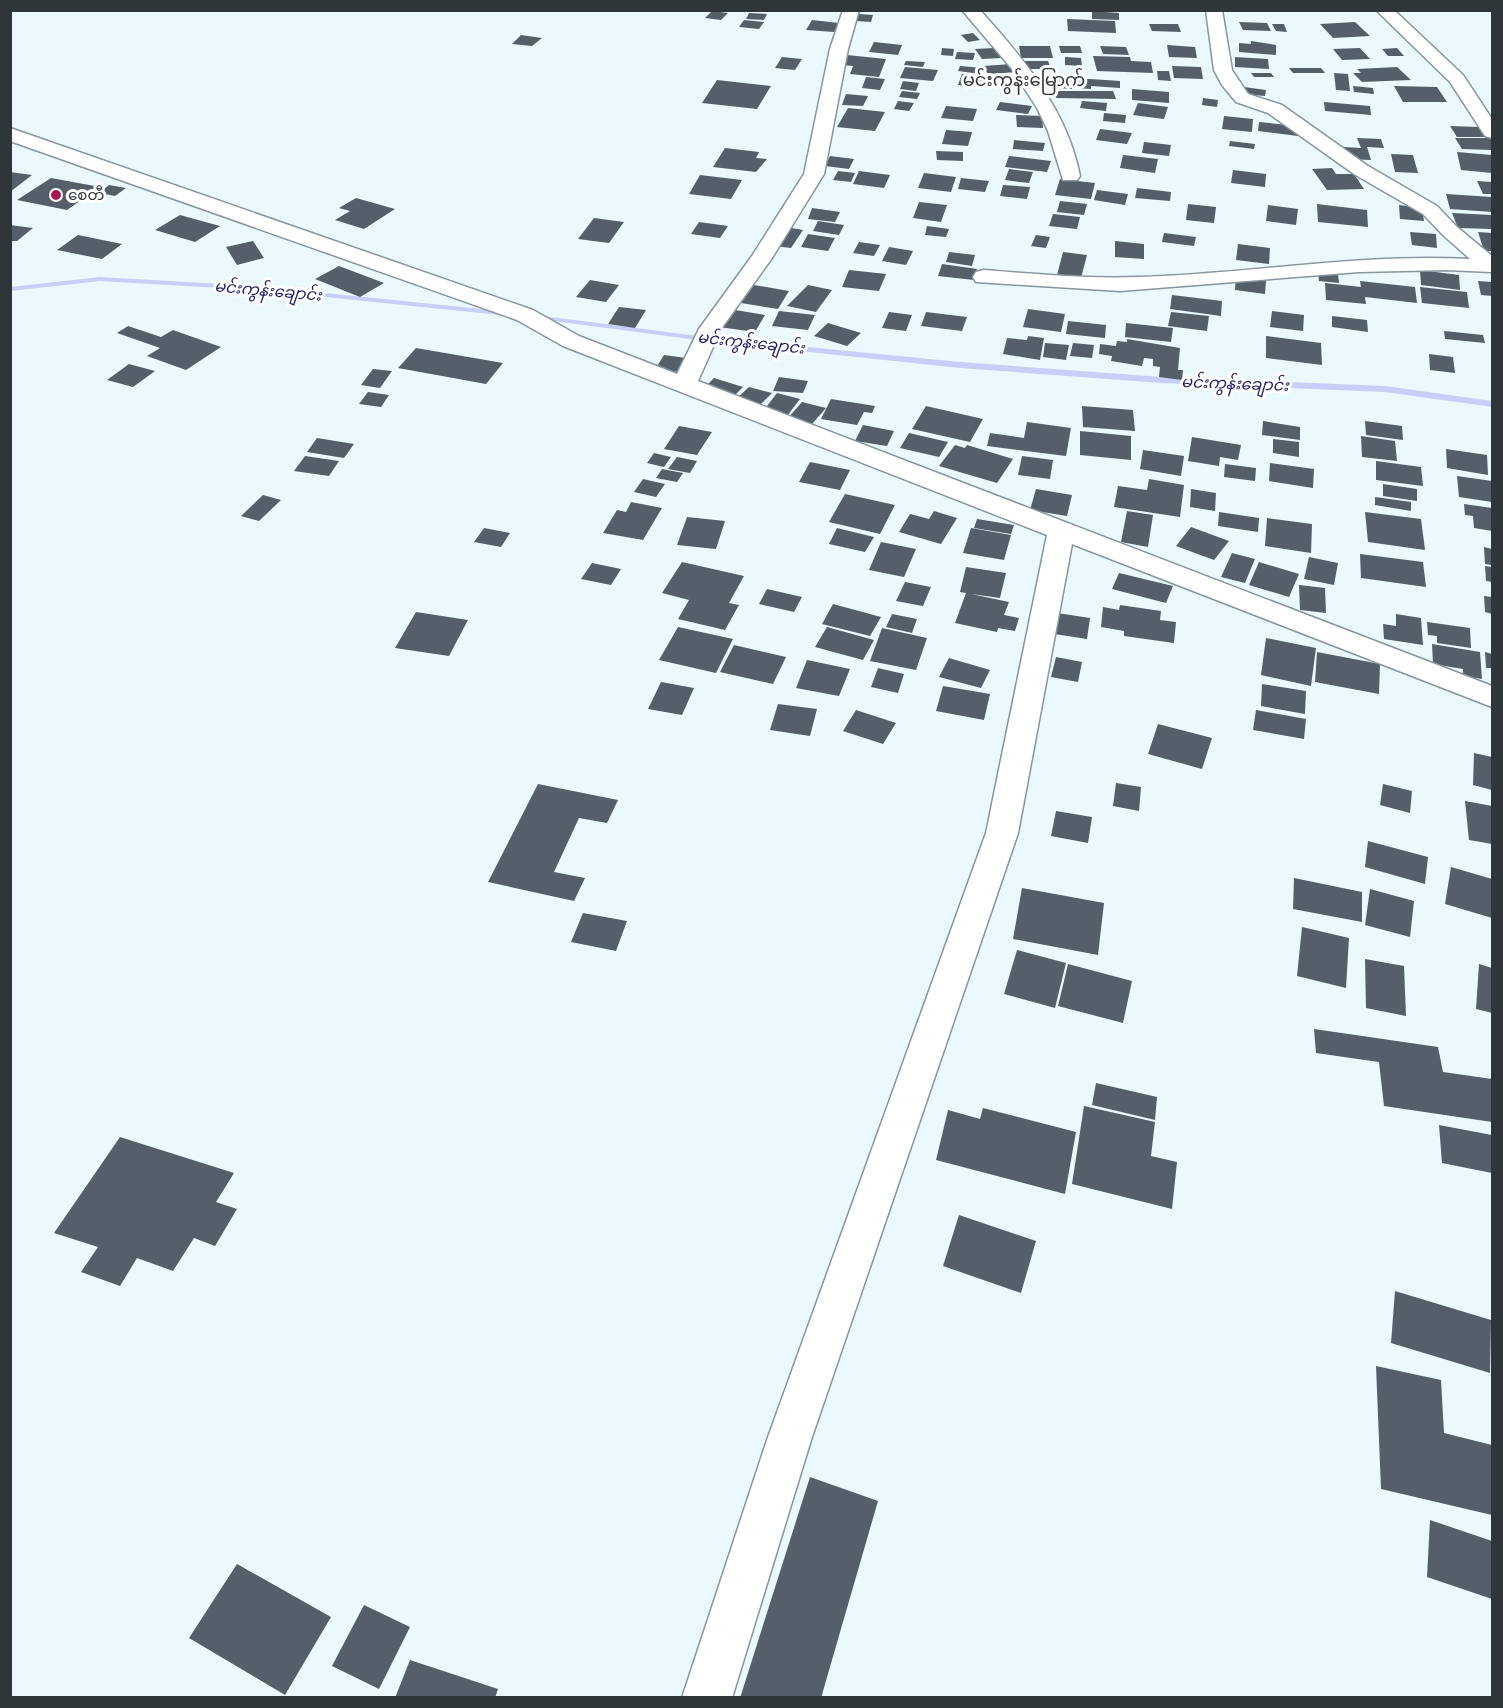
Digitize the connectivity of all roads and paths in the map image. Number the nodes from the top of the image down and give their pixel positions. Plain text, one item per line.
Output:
1 (851, 10) edge
2 (970, 10) edge
3 (1214, 10) edge
4 (1384, 10) edge
5 (1492, 132) edge
6 (10, 134) edge
7 (1070, 176) dead end
8 (1491, 266) edge
9 (984, 277) dead end
10 (684, 385) junction
11 (1061, 530) junction
12 (1492, 696) edge
13 (707, 1698) edge

1 - 10 street
2 - 7 street
3 - 8 street
4 - 5 street
6 - 10 street
8 - 9 street
10 - 11 street
11 - 12 street
11 - 13 street

